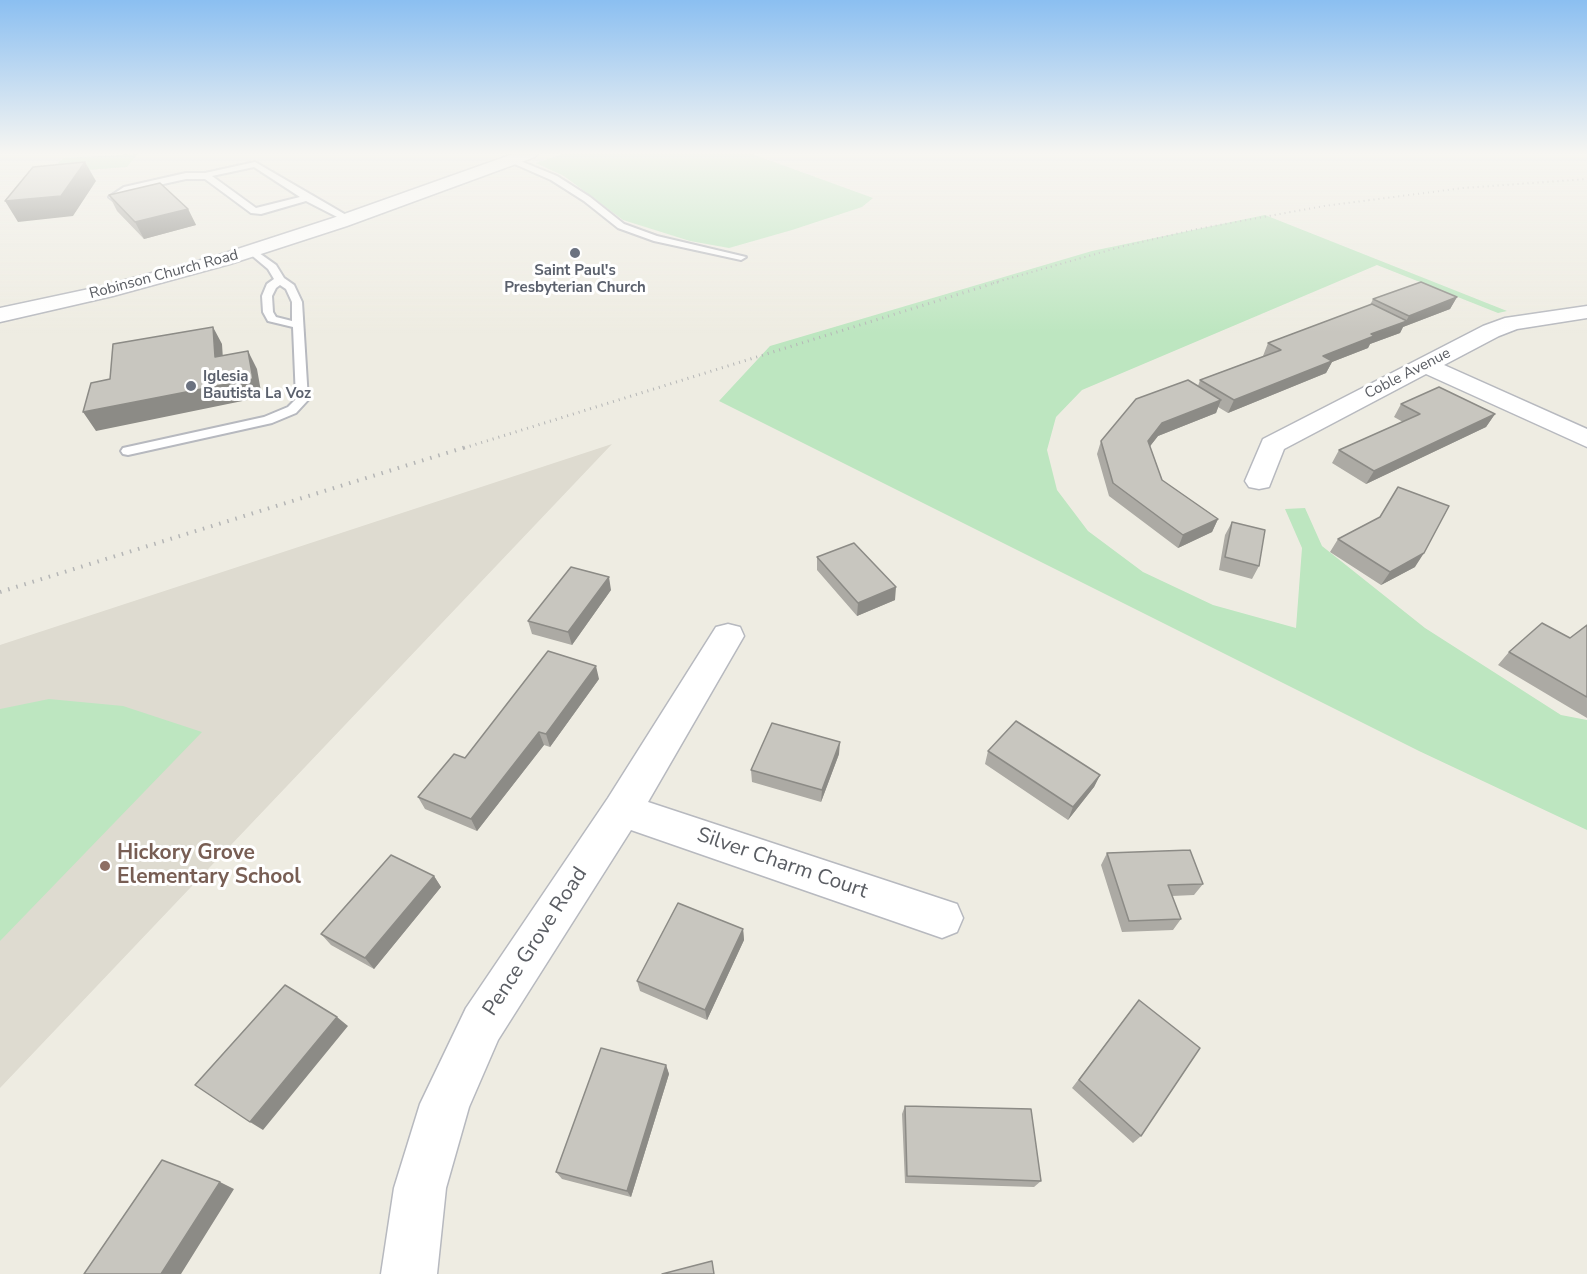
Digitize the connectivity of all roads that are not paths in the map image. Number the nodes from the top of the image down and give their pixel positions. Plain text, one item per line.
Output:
1 (337, 213) edge
2 (363, 213) edge
3 (605, 213) edge
4 (348, 219) junction
5 (252, 251) junction
6 (741, 256) dead end
7 (280, 280) junction
8 (1587, 312) edge
9 (0, 315) edge
10 (297, 325) junction
11 (1425, 365) junction
12 (1587, 439) edge
13 (128, 451) dead end
14 (1259, 481) dead end
15 (729, 636) dead end
16 (622, 810) junction
17 (942, 918) dead end
18 (410, 1274) edge

1 - 4 lane
2 - 4 street, Robinson Church Road
3 - 6 lane
4 - 5 street, Robinson Church Road
5 - 7 lane
5 - 9 street, Robinson Church Road
7 - 10 lane
7 - 10 lane
8 - 11 street, Coble Avenue
10 - 13 lane
11 - 12 street
11 - 14 street, Coble Avenue
15 - 16 street, Pence Grove Road
16 - 17 street, Silver Charm Court
16 - 18 street, Pence Grove Road

